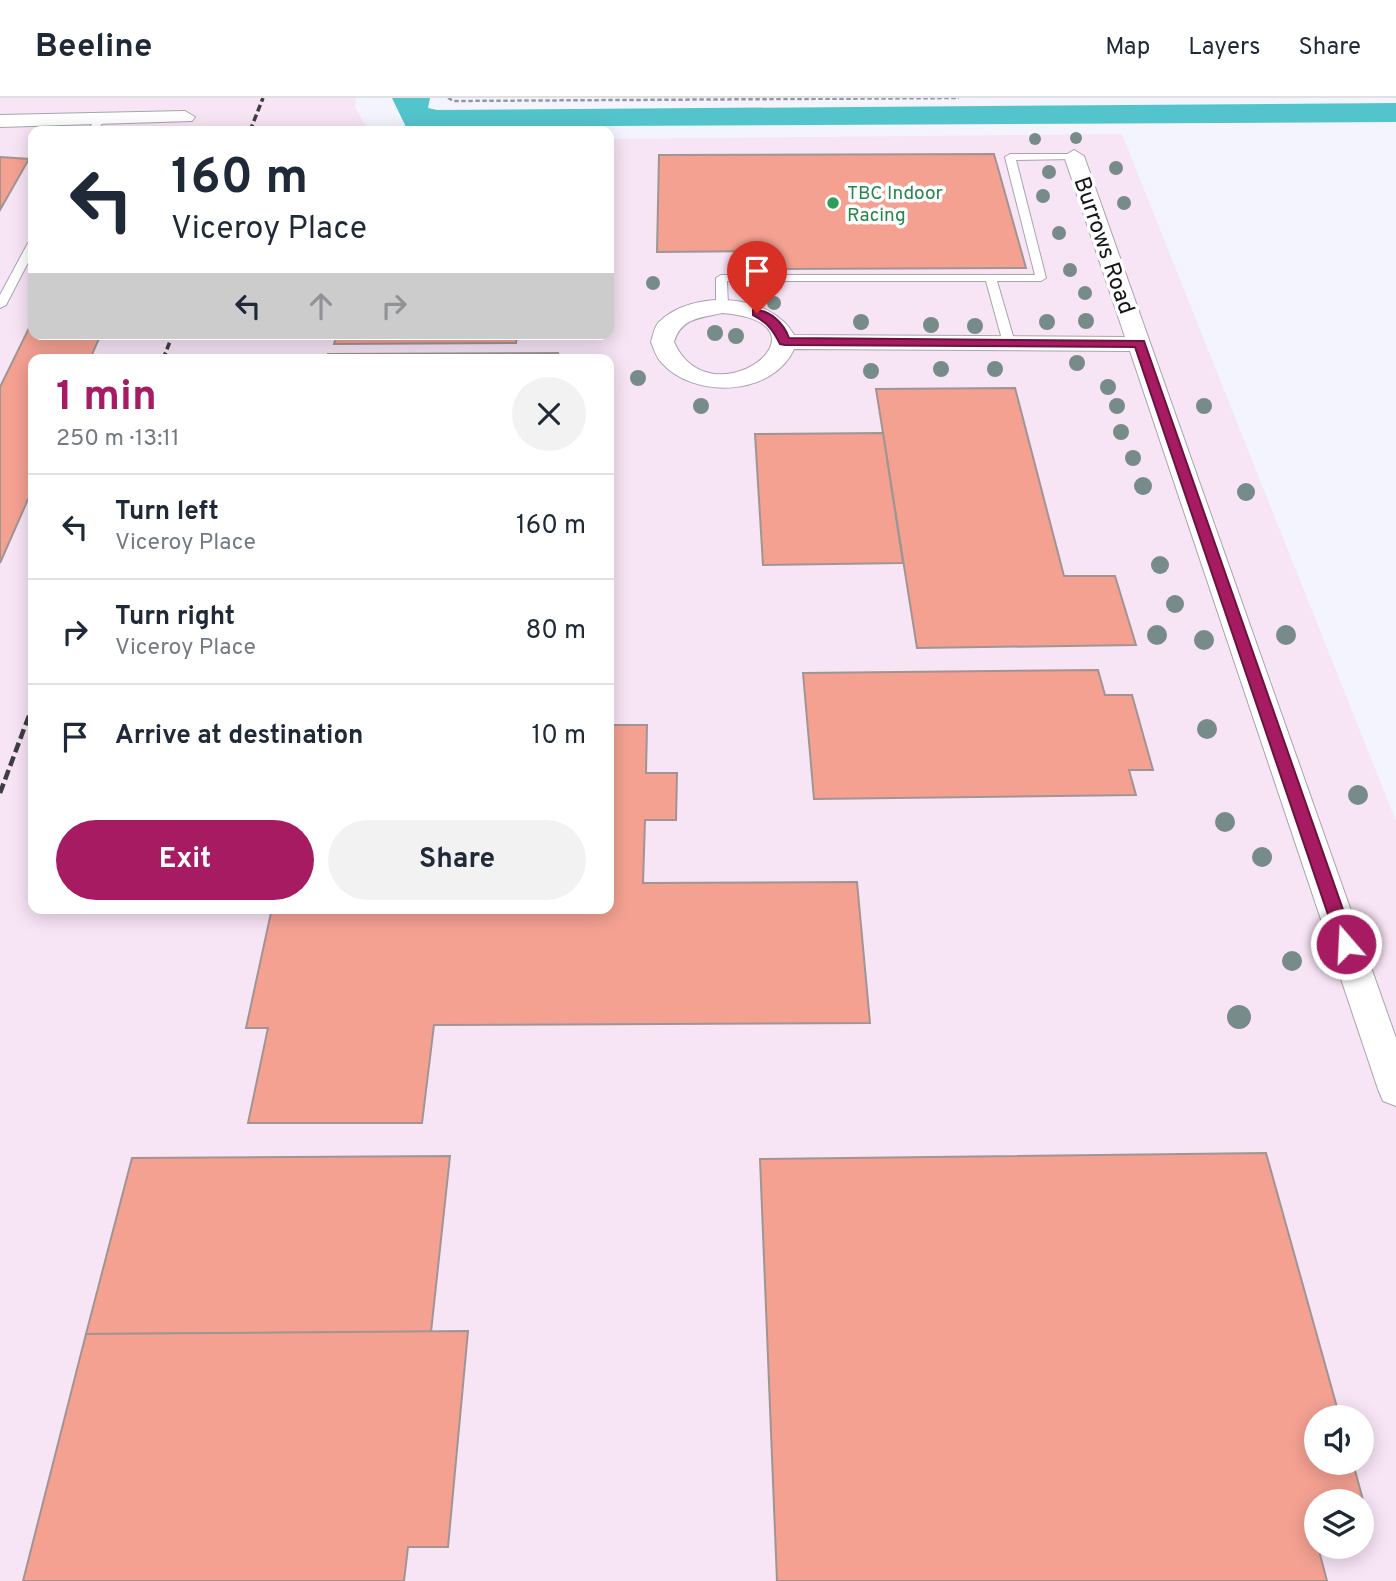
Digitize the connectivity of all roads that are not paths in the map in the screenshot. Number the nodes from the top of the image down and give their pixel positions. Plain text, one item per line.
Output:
1 (185, 117) dead end
2 (0, 121) edge
3 (96, 125) edge
4 (1074, 156) joint
5 (28, 252) edge
6 (991, 278) junction
7 (0, 305) edge
8 (722, 306) junction
9 (785, 342) junction
10 (1009, 343) junction
11 (1140, 344) junction
12 (1396, 1089) edge

1 - 3 street
2 - 3 street
4 - 6 lane
4 - 11 street, Burrows Road
5 - 7 lane
6 - 8 lane
6 - 10 lane
8 - 9 street
8 - 9 street
9 - 10 street
10 - 11 street
11 - 12 street, Burrows Road

